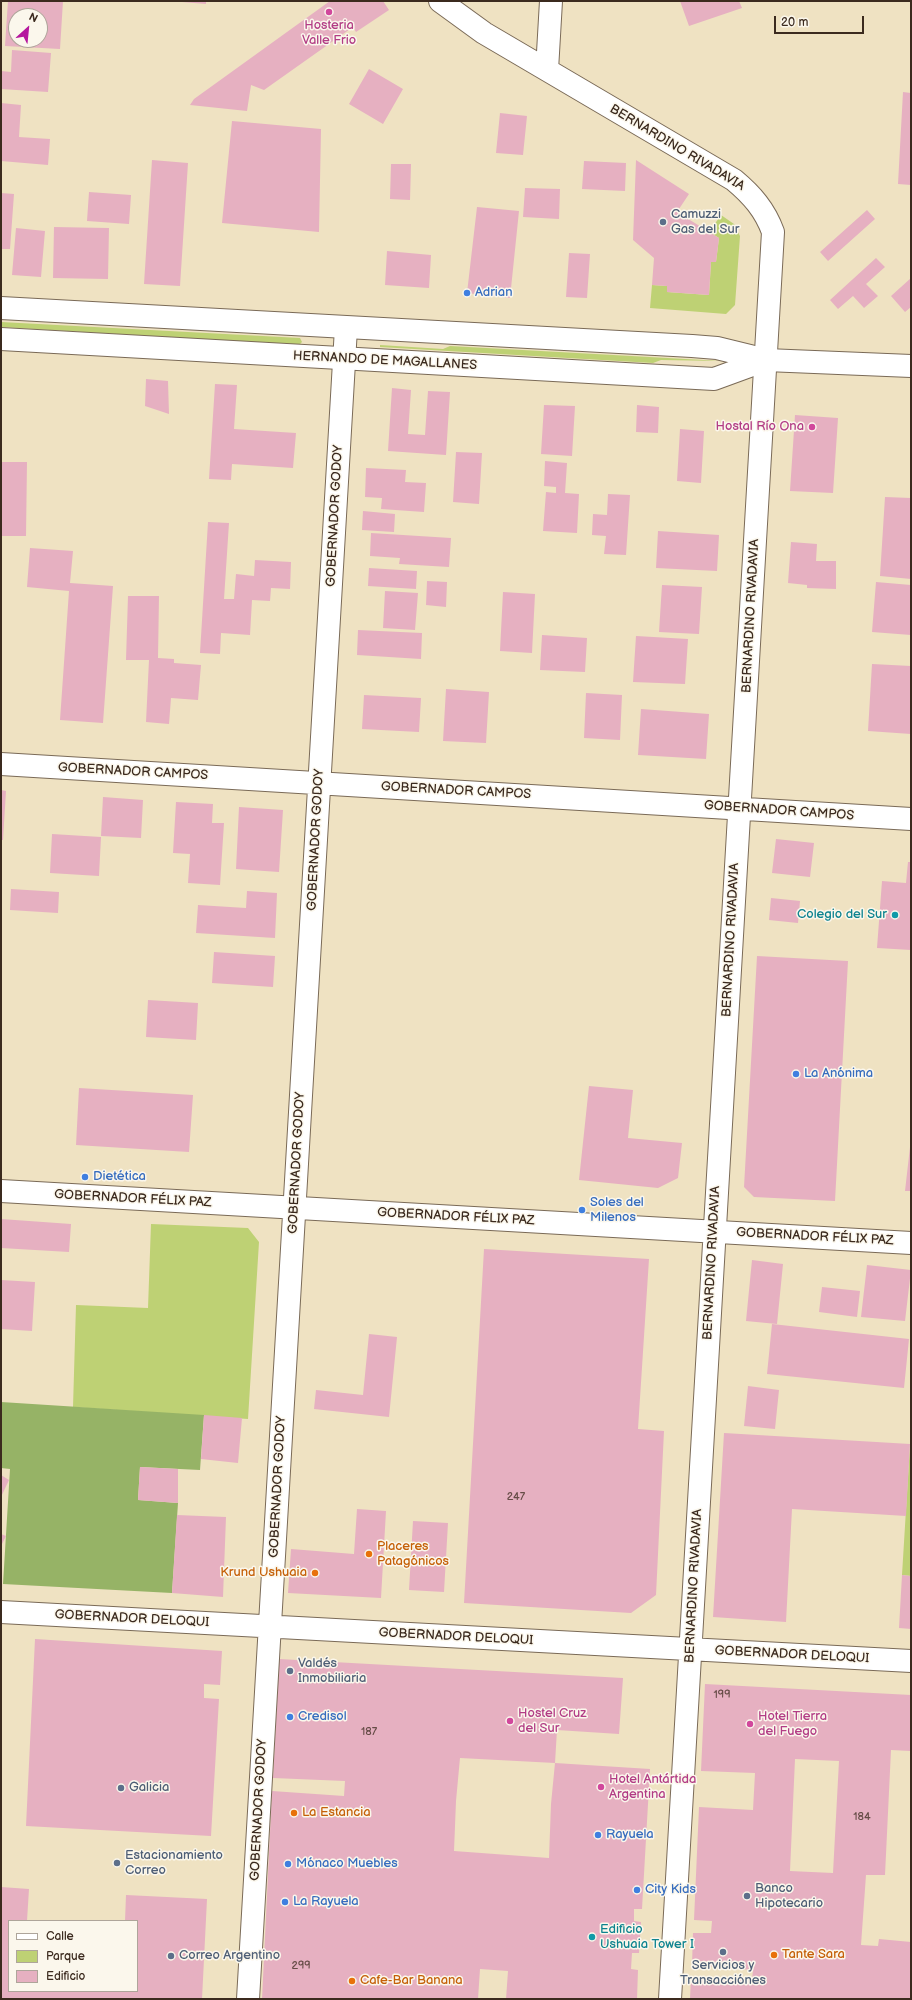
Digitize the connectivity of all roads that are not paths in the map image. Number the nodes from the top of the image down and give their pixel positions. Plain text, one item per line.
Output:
1 (440, 1) edge
2 (551, 1) edge
3 (547, 70) junction
4 (1, 308) edge
5 (346, 328) junction
6 (1, 339) edge
7 (344, 358) junction
8 (766, 360) junction
9 (911, 366) edge
10 (1, 764) edge
11 (319, 783) junction
12 (739, 808) junction
13 (911, 819) edge
14 (1, 1191) edge
15 (295, 1208) junction
16 (714, 1232) junction
17 (911, 1243) edge
18 (1, 1612) edge
19 (270, 1627) junction
20 (690, 1649) junction
21 (911, 1661) edge
22 (248, 1999) edge
23 (670, 1999) edge

1 - 3 street, BERNARDINO RIVADAVIA
2 - 3 street
3 - 8 street, BERNARDINO RIVADAVIA
4 - 5 street, HERNANDO DE MAGALLANES
5 - 7 street, GOBERNADOR GODOY
5 - 8 street, HERNANDO DE MAGALLANES
6 - 7 street, HERNANDO DE MAGALLANES
7 - 8 street, HERNANDO DE MAGALLANES
7 - 11 street, GOBERNADOR GODOY
8 - 9 street, HERNANDO DE MAGALLANES
8 - 12 street, BERNARDINO RIVADAVIA
10 - 11 street, GOBERNADOR CAMPOS
11 - 12 street, GOBERNADOR CAMPOS
11 - 15 street, GOBERNADOR GODOY
12 - 13 street, GOBERNADOR CAMPOS
12 - 16 street, BERNARDINO RIVADAVIA
14 - 15 street, GOBERNADOR FÉLIX PAZ
15 - 16 street, GOBERNADOR FÉLIX PAZ
15 - 19 street, GOBERNADOR GODOY
16 - 17 street, GOBERNADOR FÉLIX PAZ
16 - 20 street, BERNARDINO RIVADAVIA
18 - 19 street, GOBERNADOR DELOQUI
19 - 20 street, GOBERNADOR DELOQUI
19 - 22 street, GOBERNADOR GODOY
20 - 21 street, GOBERNADOR DELOQUI
20 - 23 street, BERNARDINO RIVADAVIA

